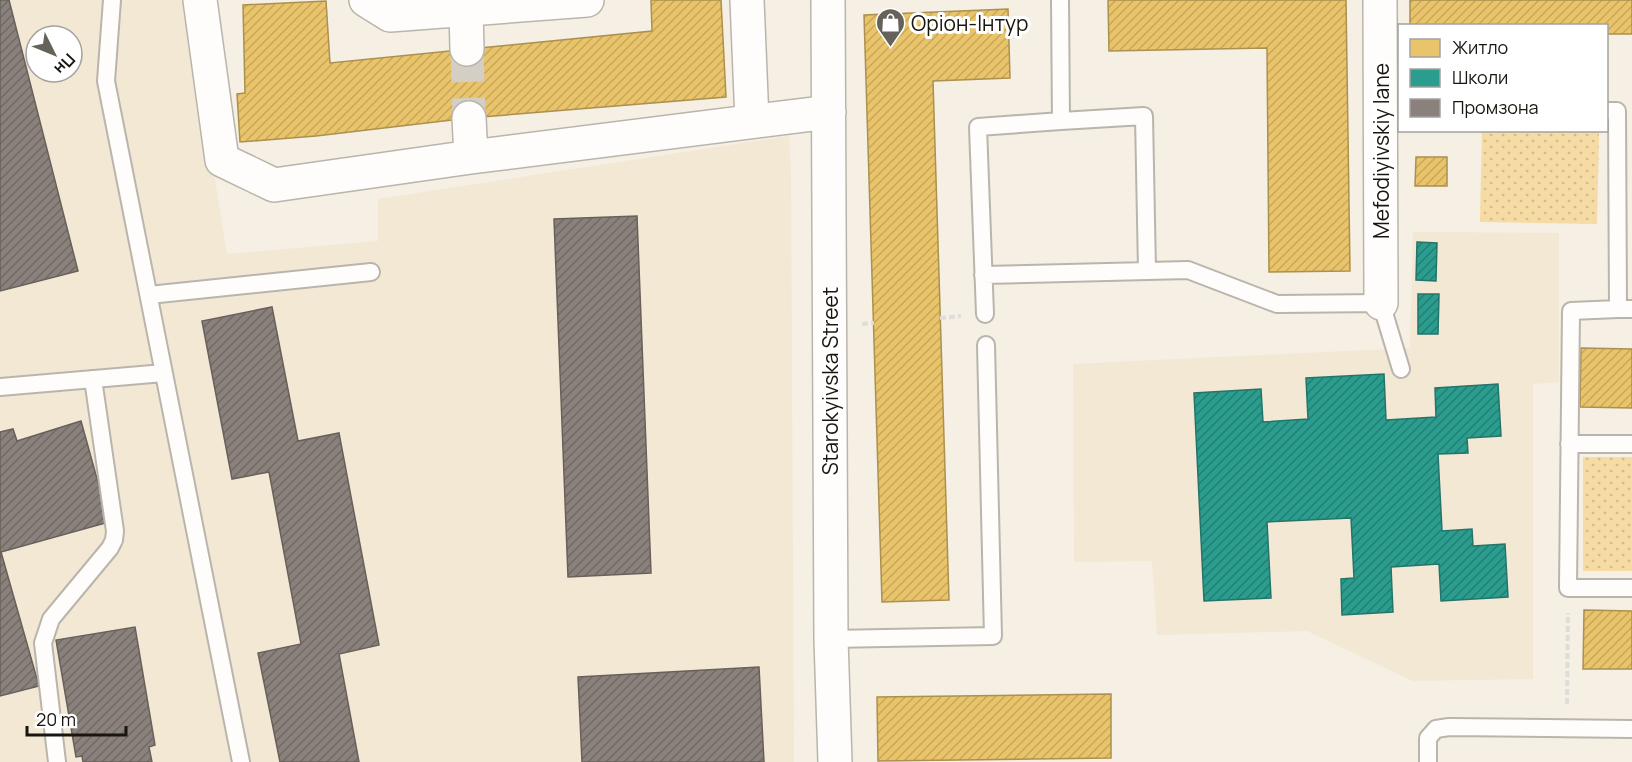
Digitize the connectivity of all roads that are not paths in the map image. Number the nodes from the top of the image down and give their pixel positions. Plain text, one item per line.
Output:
1 (112, 0) edge
2 (200, 0) edge
3 (366, 0) edge
4 (587, 0) edge
5 (747, 0) edge
6 (828, 0) edge
7 (1060, 0) edge
8 (1380, 0) edge
9 (465, 10) junction
10 (467, 49) tunnel mouth
11 (1390, 108) edge
12 (829, 111) junction
13 (1608, 111) edge
14 (469, 118) tunnel mouth
15 (752, 121) junction
16 (1061, 121) junction
17 (471, 157) junction
18 (1147, 271) junction
19 (371, 272) dead end
20 (983, 275) junction
21 (149, 295) junction
22 (1381, 303) junction
23 (1625, 309) edge
24 (984, 314) dead end
25 (986, 345) dead end
26 (1401, 369) dead end
27 (164, 373) junction
28 (93, 379) junction
29 (0, 387) edge
30 (1569, 444) junction
31 (1632, 444) edge
32 (1632, 588) edge
33 (831, 639) junction
34 (1632, 729) edge
35 (57, 762) edge
36 (241, 762) edge
37 (835, 762) edge
38 (1428, 762) edge

1 - 21 lane
2 - 17 street
3 - 9 street
4 - 9 street
5 - 15 street
6 - 12 street, Starokyivska Street
7 - 16 lane
8 - 11 street, Mefodiyivskiy lane
9 - 10 street
11 - 22 street, Mefodiyivskiy lane
12 - 15 street
12 - 33 street, Starokyivska Street
13 - 23 lane
14 - 17 street
15 - 17 street
16 - 18 lane
16 - 20 lane
18 - 20 lane
18 - 22 lane
19 - 21 lane
20 - 24 lane
21 - 27 lane
22 - 26 lane
23 - 30 lane
25 - 33 lane
27 - 28 lane
27 - 36 lane
28 - 29 lane
28 - 35 lane
30 - 31 lane
30 - 32 lane
33 - 37 street, Starokyivska Street
34 - 38 lane

